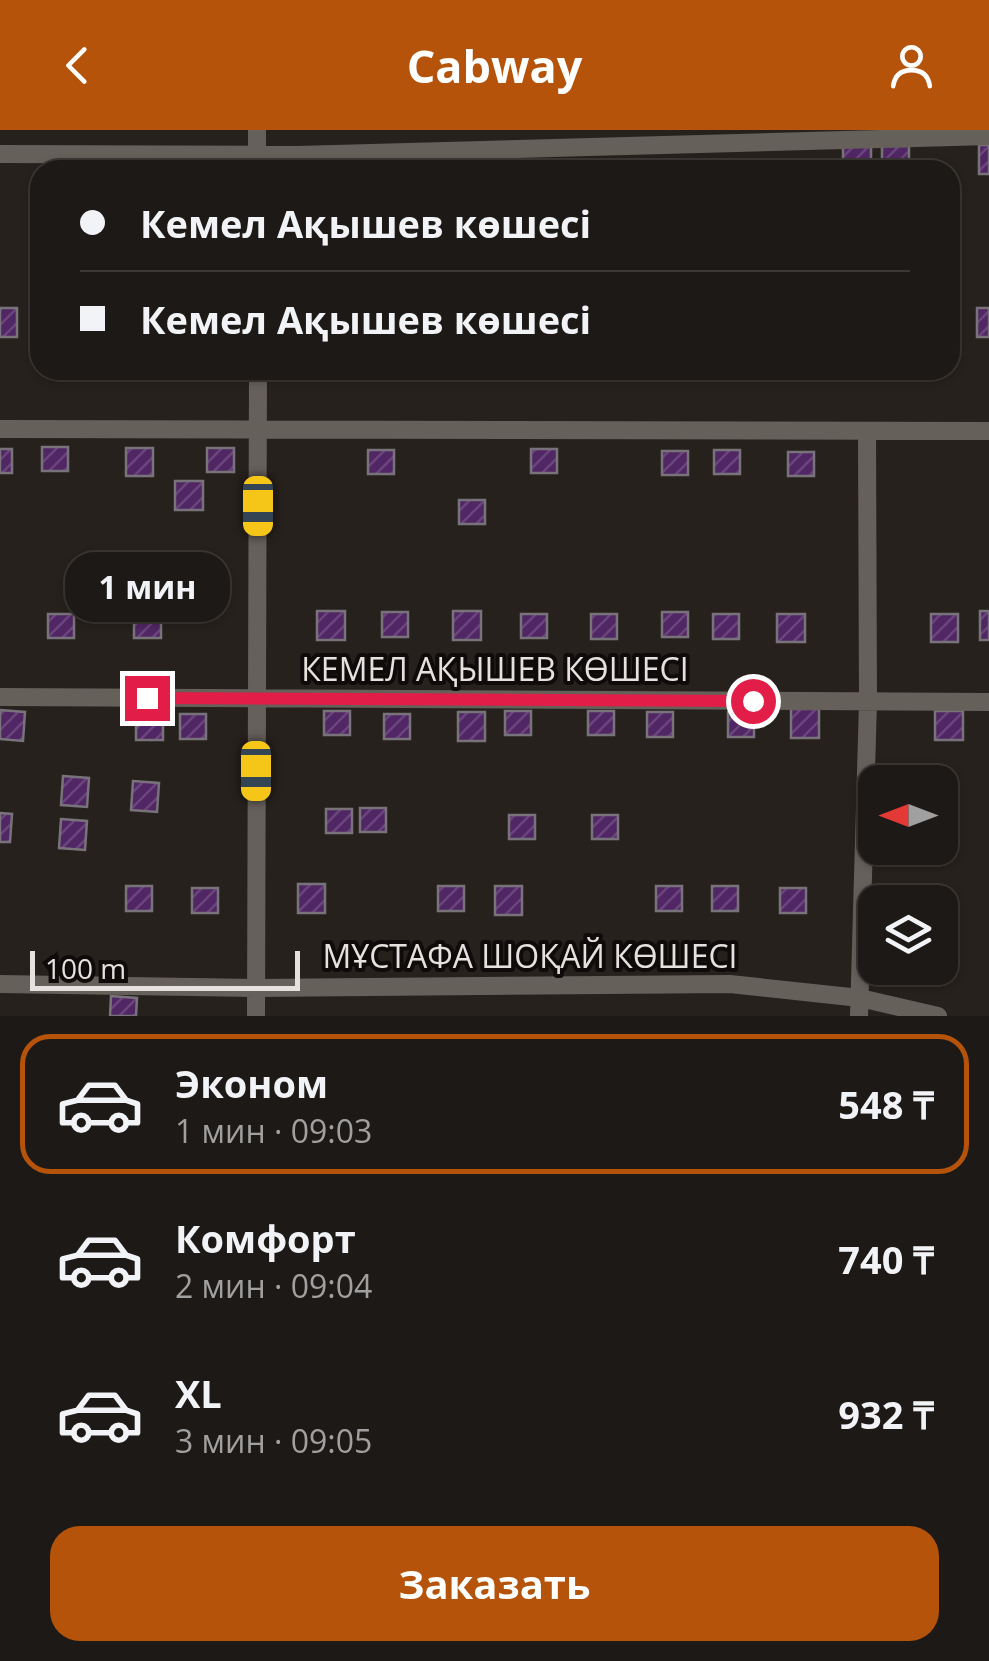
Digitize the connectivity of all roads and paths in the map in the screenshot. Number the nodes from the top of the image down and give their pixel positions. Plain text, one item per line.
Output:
1 (257, 130) edge
2 (989, 136) edge
3 (0, 154) edge
4 (193, 160) edge
5 (257, 160) edge
6 (313, 160) edge
7 (258, 380) edge
8 (0, 429) edge
9 (258, 430) junction
10 (867, 431) junction
11 (989, 431) edge
12 (0, 698) edge
13 (257, 699) junction
14 (868, 702) junction
15 (989, 702) edge
16 (0, 984) edge
17 (256, 988) junction
18 (860, 1007) edge
19 (256, 1016) edge
20 (938, 1016) edge

1 - 5 street
2 - 6 street
3 - 4 street
7 - 9 street
8 - 9 street
9 - 10 street
9 - 13 street
10 - 11 street
10 - 14 street
12 - 13 street, КЕМЕЛ АҚЫШЕВ КӨШЕСІ
13 - 14 street, КЕМЕЛ АҚЫШЕВ КӨШЕСІ
13 - 17 street
14 - 15 street, КЕМЕЛ АҚЫШЕВ КӨШЕСІ
14 - 18 street
16 - 17 street, МҰСТАФА ШОҚАЙ КӨШЕСІ
17 - 18 street, МҰСТАФА ШОҚАЙ КӨШЕСІ
17 - 19 street
18 - 20 street, МҰСТАФА ШОҚАЙ КӨШЕСІ

